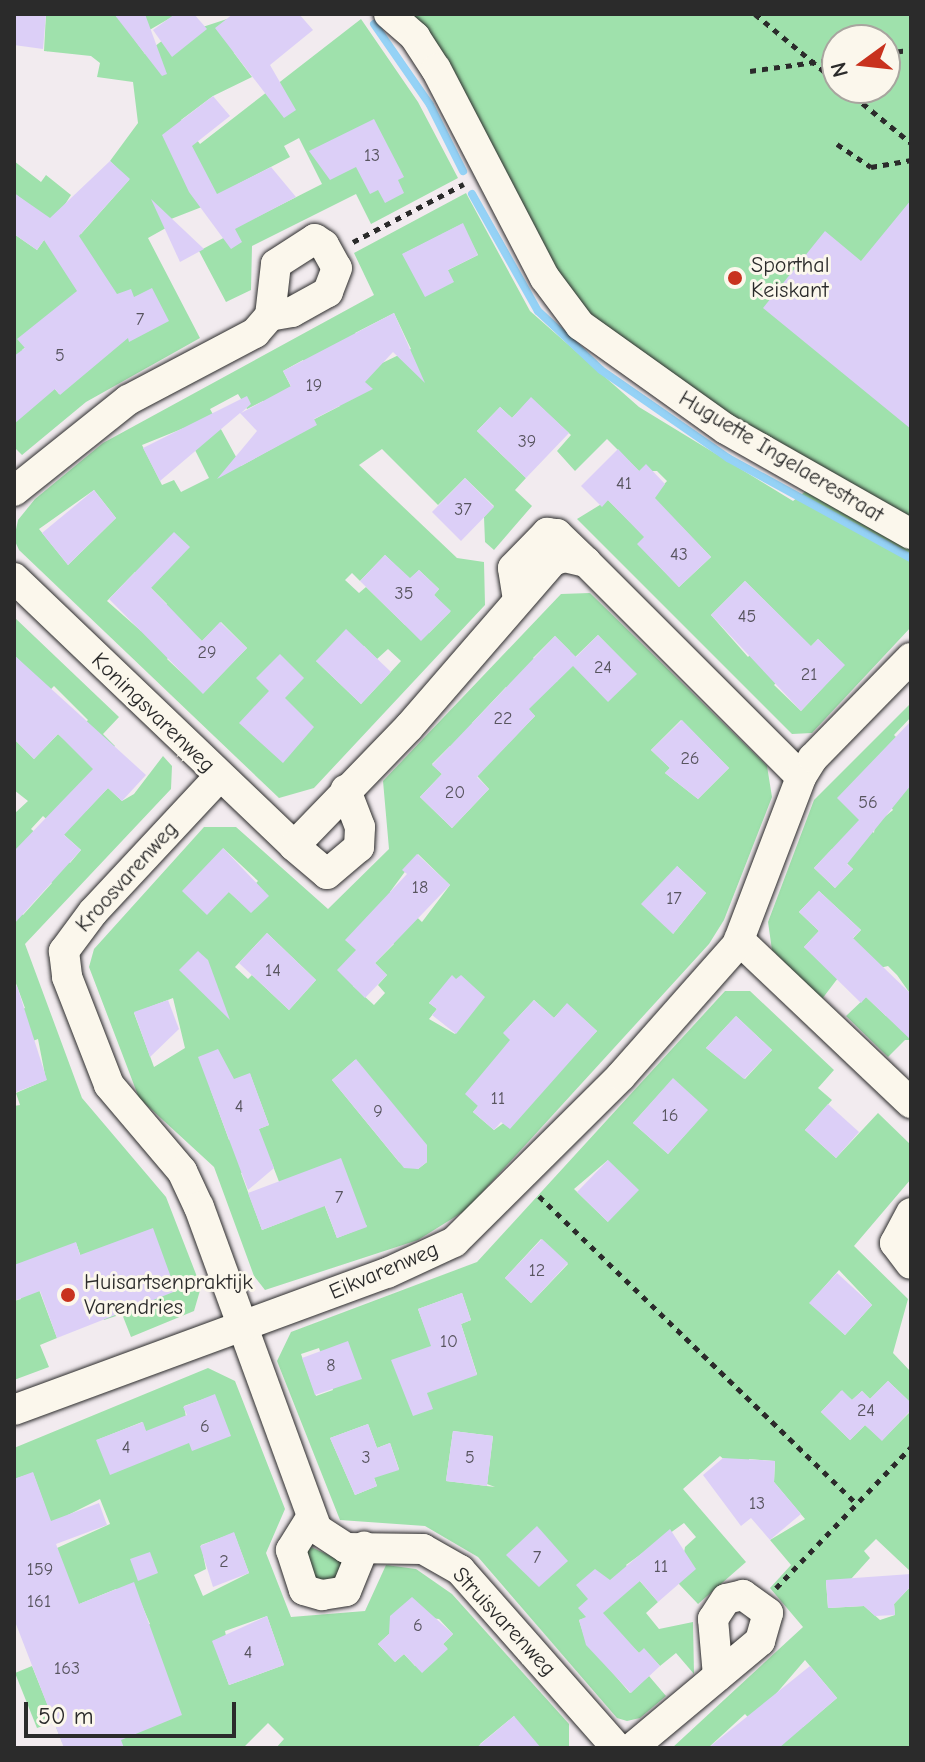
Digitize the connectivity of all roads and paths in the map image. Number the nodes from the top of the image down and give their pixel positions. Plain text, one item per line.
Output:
1 (389, 14) edge
2 (755, 14) edge
3 (821, 61) edge
4 (813, 62) junction
5 (821, 69) edge
6 (750, 71) dead end
7 (863, 104) edge
8 (911, 143) edge
9 (837, 144) dead end
10 (911, 160) edge
11 (486, 172) junction
12 (331, 254) junction
13 (270, 316) junction
14 (14, 491) edge
15 (911, 534) edge
16 (14, 578) edge
17 (911, 658) edge
18 (219, 777) junction
19 (801, 777) junction
20 (346, 790) junction
21 (294, 846) junction
22 (739, 940) junction
23 (911, 1103) edge
24 (521, 1179) junction
25 (911, 1213) edge
26 (911, 1264) edge
27 (243, 1327) junction
28 (14, 1410) edge
29 (911, 1447) edge
30 (857, 1504) junction
31 (311, 1518) junction
32 (364, 1547) junction
33 (761, 1605) junction
34 (718, 1676) junction
35 (617, 1748) edge
36 (632, 1748) edge

1 - 11 street, Huguette Ingelaerestraat
2 - 4 path
3 - 4 path
4 - 5 path
4 - 6 path
7 - 8 path
9 - 10 path
11 - 12 path
11 - 15 street, Huguette Ingelaerestraat
12 - 13 street
12 - 13 street
13 - 14 street
16 - 18 street, Koningsvarenweg
17 - 19 street, Eikvarenweg
18 - 21 street, Koningsvarenweg
18 - 27 street, Kroosvarenweg
19 - 20 street
19 - 22 street, Eikvarenweg
20 - 21 street
20 - 21 street, Koningsvarenweg
22 - 23 street
22 - 24 street, Eikvarenweg
24 - 27 street, Eikvarenweg
24 - 30 path
25 - 26 street
27 - 28 street, Eikvarenweg
27 - 31 street, Struisvarenweg
29 - 30 path
30 - 33 path
31 - 32 street, Struisvarenweg
31 - 32 street
32 - 35 street, Struisvarenweg
33 - 34 street
33 - 34 street
34 - 36 street

